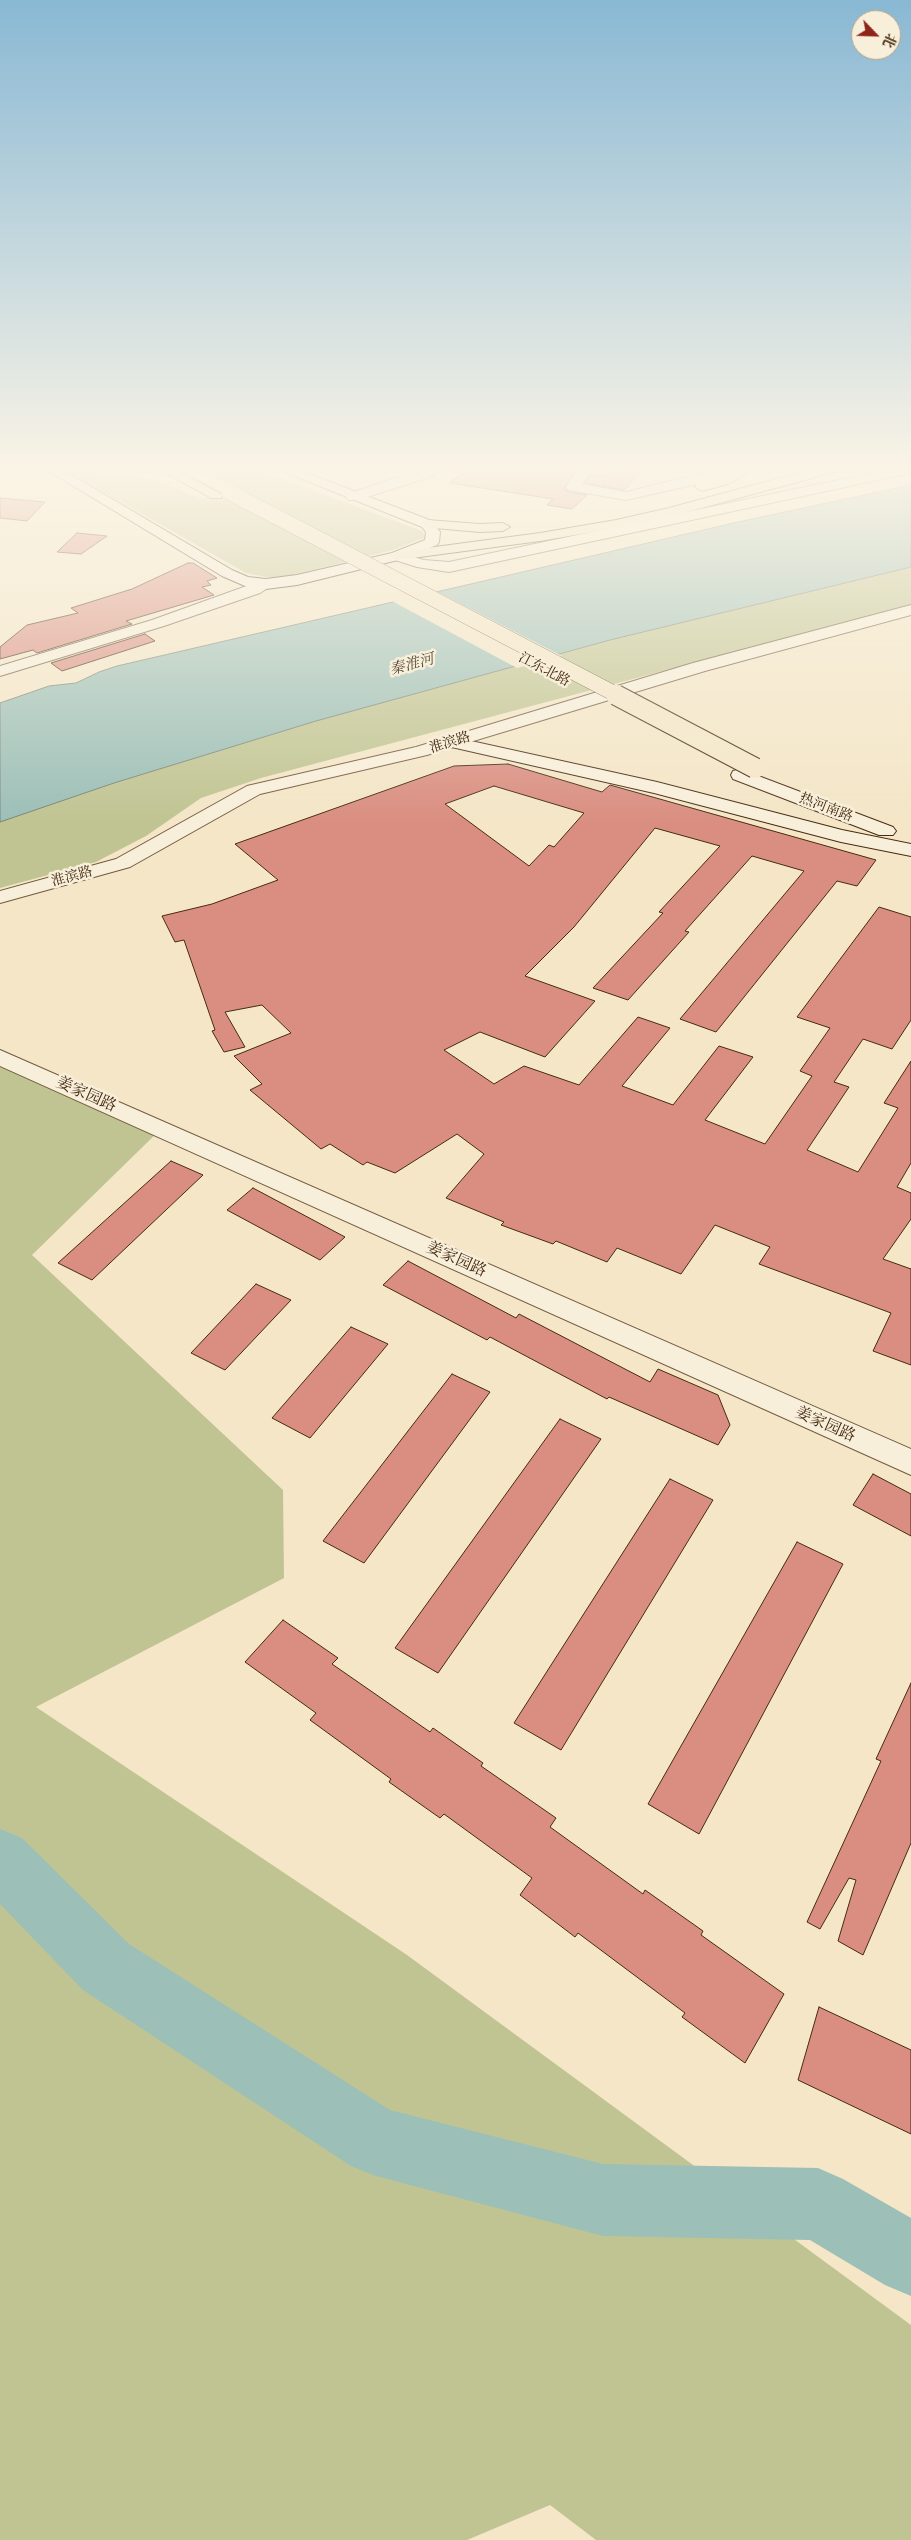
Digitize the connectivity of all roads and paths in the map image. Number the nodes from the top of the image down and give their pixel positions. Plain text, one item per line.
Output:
1 (263, 586) edge
2 (397, 586) edge
3 (911, 610) edge
4 (0, 671) edge
5 (453, 742) junction
6 (748, 772) joint
7 (906, 835) edge
8 (911, 850) edge
9 (0, 897) edge
10 (0, 1057) edge
11 (911, 1463) edge

1 - 4 street
2 - 6 main road, 江东北路
3 - 5 street, 淮滨路
5 - 8 street
5 - 9 street, 淮滨路
6 - 7 street, 热河南路
10 - 11 street, 姜家园路

